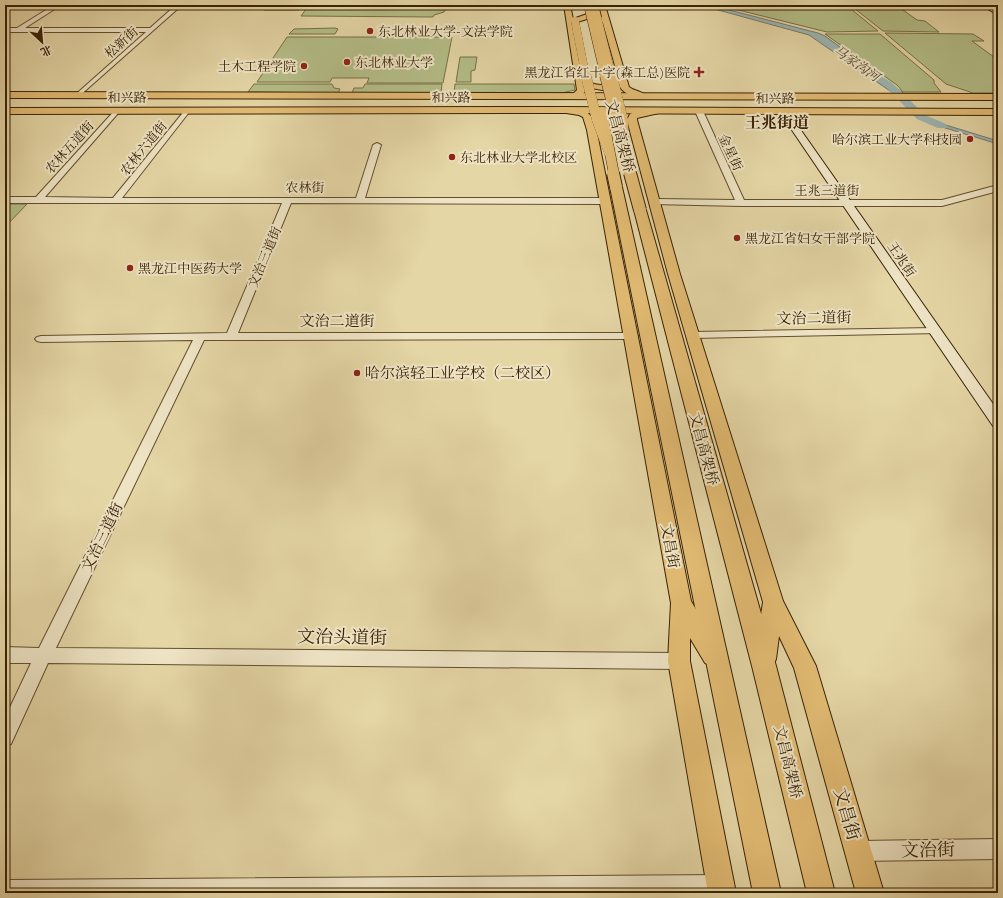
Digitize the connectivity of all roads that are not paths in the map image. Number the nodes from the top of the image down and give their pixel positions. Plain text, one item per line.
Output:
1 (58, 5) edge
2 (179, 5) edge
3 (580, 5) edge
4 (588, 5) edge
5 (594, 5) edge
6 (602, 5) edge
7 (984, 5) edge
8 (989, 5) edge
9 (568, 6) edge
10 (998, 12) edge
11 (607, 22) junction
12 (5, 30) edge
13 (18, 30) junction
14 (151, 30) junction
15 (5, 38) edge
16 (623, 80) junction
17 (580, 81) junction
18 (5, 95) edge
19 (82, 96) junction
20 (642, 96) junction
21 (566, 97) junction
22 (772, 97) junction
23 (998, 97) edge
24 (5, 100) edge
25 (681, 101) junction
26 (751, 101) junction
27 (998, 101) edge
28 (889, 104) junction
29 (926, 104) junction
30 (5, 107) edge
31 (998, 108) edge
32 (118, 110) junction
33 (188, 110) junction
34 (563, 110) junction
35 (5, 111) edge
36 (60, 111) junction
37 (656, 111) junction
38 (699, 111) junction
39 (783, 111) junction
40 (998, 112) edge
41 (634, 129) junction
42 (592, 130) junction
43 (377, 145) dead end
44 (625, 151) junction
45 (609, 152) junction
46 (998, 188) edge
47 (5, 200) edge
48 (38, 200) junction
49 (116, 200) junction
50 (288, 200) junction
51 (360, 200) junction
52 (605, 201) junction
53 (741, 203) junction
54 (847, 203) junction
55 (647, 206) junction
56 (628, 242) junction
57 (647, 242) junction
58 (620, 274) junction
59 (674, 274) junction
60 (935, 331) junction
61 (693, 335) junction
62 (231, 336) junction
63 (632, 336) junction
64 (200, 337) junction
65 (41, 339) dead end
66 (998, 422) edge
67 (773, 602) junction
68 (681, 603) junction
69 (44, 654) junction
70 (5, 655) edge
71 (679, 661) junction
72 (717, 663) junction
73 (764, 666) junction
74 (5, 738) edge
75 (998, 849) edge
76 (858, 851) junction
77 (721, 889) edge
78 (5, 890) edge
79 (768, 893) edge
80 (821, 893) edge
81 (870, 893) edge

1 - 13 street
2 - 14 street, 松新街
3 - 45 highway, 文昌高架桥, bridge
4 - 44 highway, 文昌高架桥, bridge
5 - 44 main road, bridge
6 - 11 main road
7 - 10 main road
8 - 10 main road
9 - 17 main road
11 - 16 main road
11 - 45 main road, bridge
12 - 13 street
13 - 14 street
13 - 15 street
14 - 19 street, 松新街
16 - 17 main road
16 - 20 main road
17 - 21 main road
18 - 19 highway, 和兴路
19 - 21 highway, 和兴路
19 - 24 highway
20 - 21 highway, 和兴路
20 - 22 highway, 和兴路
21 - 25 highway
22 - 26 highway
22 - 28 highway, 和兴路
23 - 29 highway
24 - 25 highway
25 - 26 highway
26 - 28 highway
27 - 29 highway
28 - 29 highway
28 - 29 highway
28 - 30 highway, 和兴路
28 - 39 highway, 和兴路
29 - 31 highway
29 - 40 highway
30 - 36 highway
32 - 33 highway, 和兴路
32 - 36 highway, 和兴路
32 - 48 street, 农林五道街
33 - 34 highway, 和兴路
33 - 49 street, 农林六道街
34 - 37 highway, 和兴路
34 - 42 main road, 文昌街
35 - 36 highway, 和兴路
37 - 38 highway, 和兴路
37 - 41 main road
38 - 39 highway, 和兴路
38 - 53 street, 金星街
39 - 54 main road, 王兆街
41 - 42 main road
41 - 55 main road
42 - 52 main road, 文昌街
43 - 51 street
44 - 55 highway, 文昌高架桥, bridge
45 - 56 highway, 文昌高架桥, bridge
46 - 54 street, 王兆三道街
47 - 48 street, 农林街
48 - 49 street, 农林街
49 - 50 street, 农林街
50 - 51 street, 农林街
50 - 62 street, 文治三道街
51 - 52 street, 农林街
52 - 58 main road, 文昌街
53 - 54 street, 王兆三道街
53 - 55 street, 王兆三道街
54 - 60 main road, 王兆街
55 - 57 highway, 文昌高架桥
55 - 59 main road
56 - 58 main road
56 - 72 highway, 文昌高架桥
57 - 59 main road
57 - 73 highway, 文昌高架桥
58 - 63 main road, 文昌街
59 - 61 main road
60 - 61 street, 文治二道街
60 - 66 main road, 王兆街
61 - 67 main road
62 - 63 street, 文治二道街
62 - 64 street, 文治二道街
63 - 68 main road, 文昌街
64 - 65 street, 文治二道街
64 - 69 street, 文治三道街
67 - 73 main road
67 - 76 main road, 文昌街
68 - 71 main road, 文昌街
68 - 72 main road
69 - 70 street, 文治头道街
69 - 71 street, 文治头道街
69 - 74 street, 文治三道街
71 - 77 main road, 文昌街
72 - 79 highway, 文昌高架桥
73 - 80 highway, 文昌高架桥
75 - 76 street, 文治街
76 - 81 main road, 文昌街
77 - 78 street

